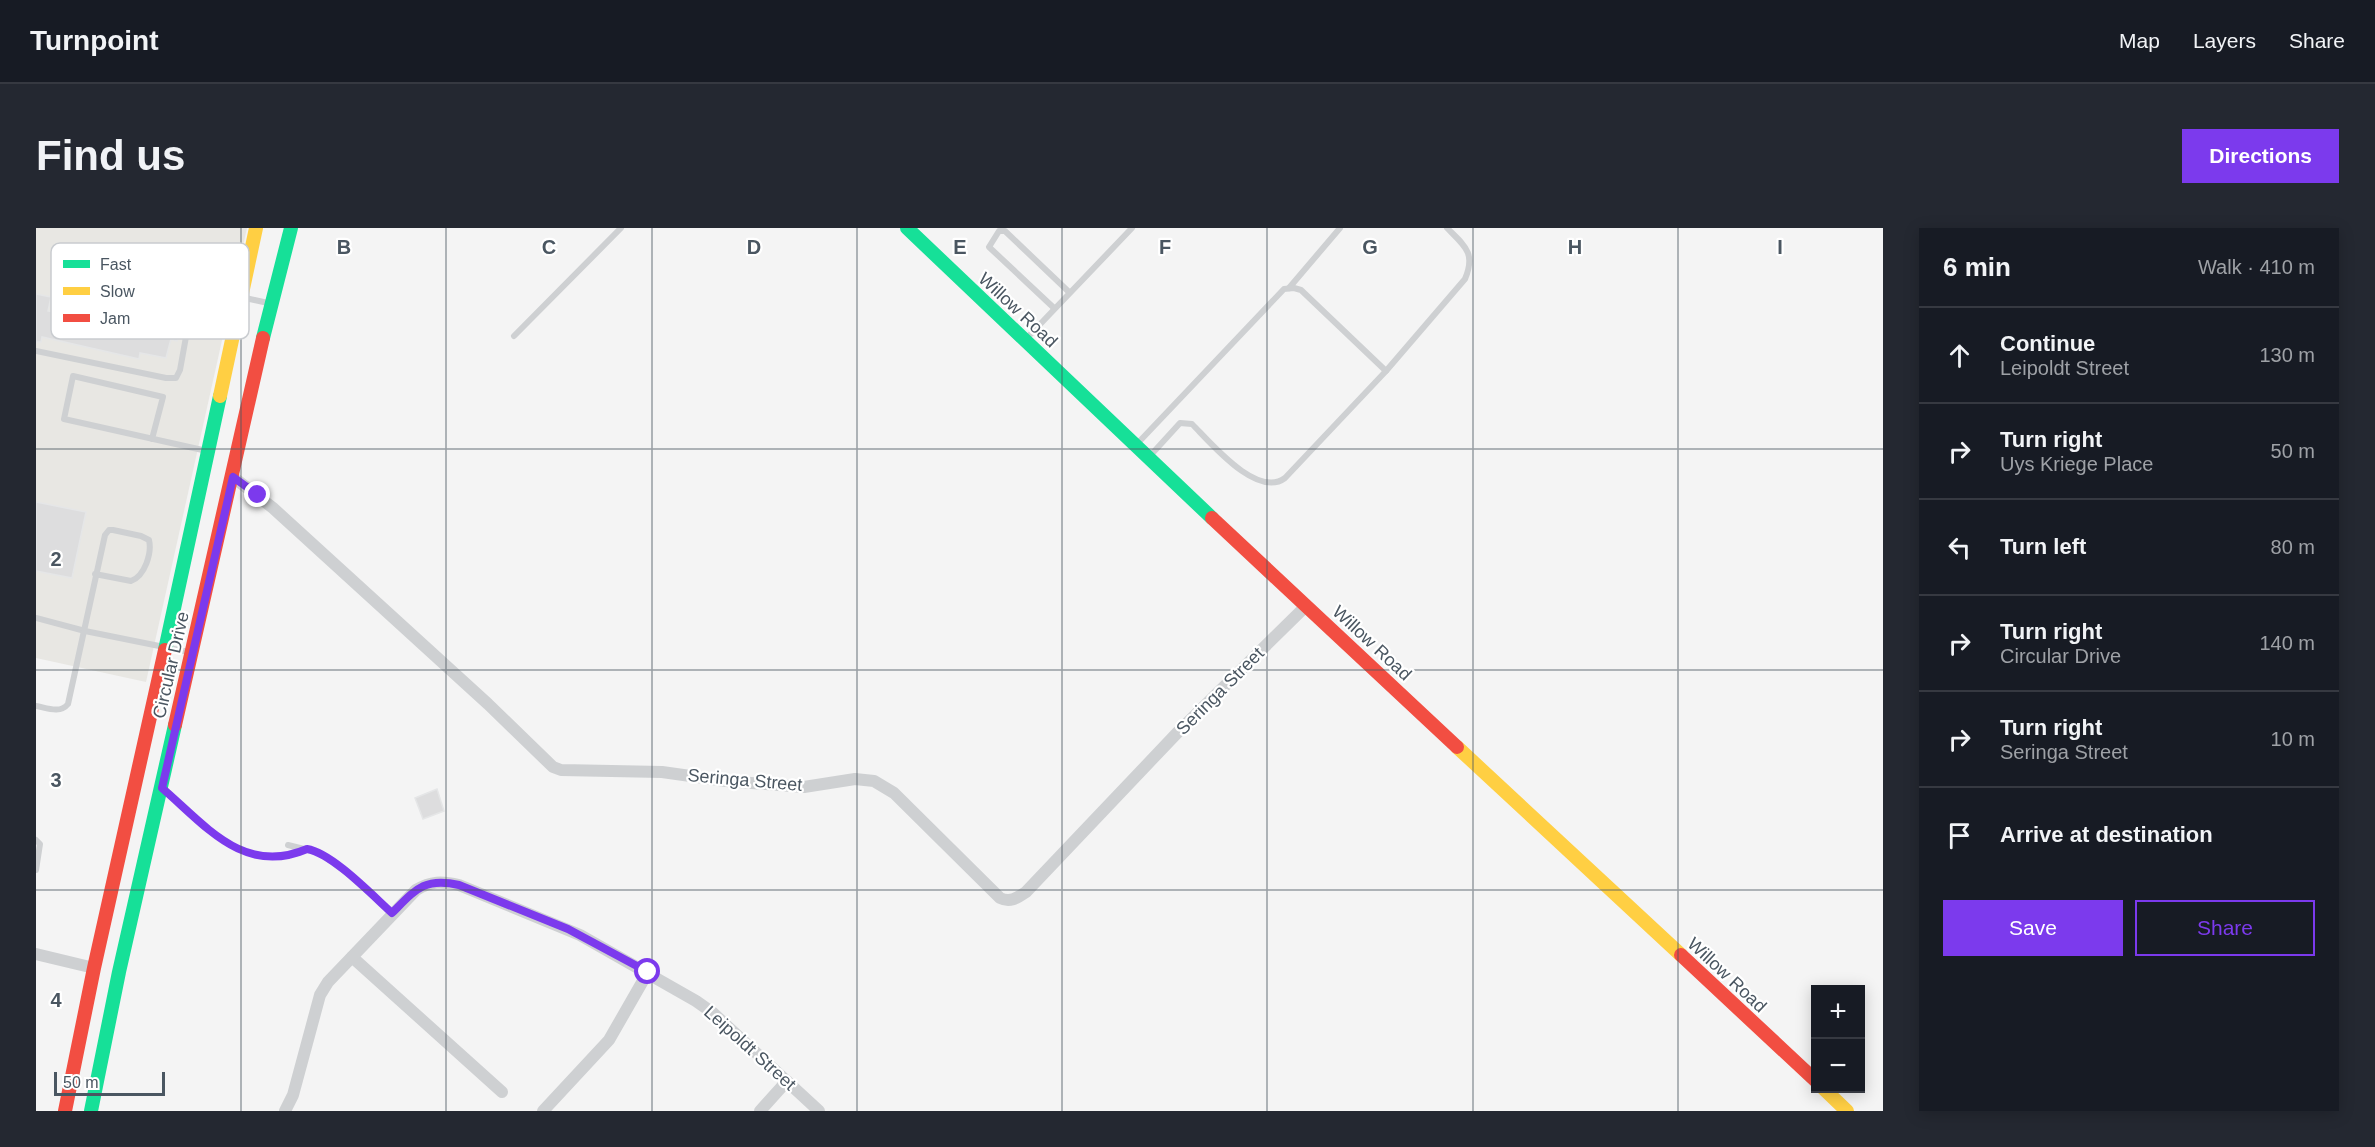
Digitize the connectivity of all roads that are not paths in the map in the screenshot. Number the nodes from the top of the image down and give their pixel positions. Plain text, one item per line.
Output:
1 (256, 228) edge
2 (291, 228) edge
3 (621, 228) edge
4 (907, 228) edge
5 (1132, 228) edge
6 (1340, 228) edge
7 (1447, 228) edge
8 (249, 260) edge
9 (1289, 288) junction
10 (1069, 292) junction
11 (249, 299) edge
12 (271, 303) junction
13 (1054, 308) junction
14 (514, 336) dead end
15 (185, 339) edge
16 (232, 339) edge
17 (1025, 341) junction
18 (36, 351) edge
19 (1386, 371) junction
20 (152, 439) junction
21 (1135, 446) junction
22 (208, 452) junction
23 (1148, 458) junction
24 (233, 477) junction
25 (95, 574) junction
26 (1306, 606) junction
27 (36, 618) edge
28 (85, 631) junction
29 (165, 647) junction
30 (193, 652) junction
31 (36, 706) edge
32 (162, 788) junction
33 (36, 840) edge
34 (288, 844) dead end
35 (307, 849) junction
36 (36, 870) edge
37 (392, 913) junction
38 (36, 954) edge
39 (352, 957) junction
40 (94, 968) junction
41 (648, 972) junction
42 (1811, 1078) edge
43 (787, 1081) junction
44 (501, 1092) dead end
45 (1827, 1093) edge
46 (65, 1111) edge
47 (91, 1111) edge
48 (285, 1111) edge
49 (543, 1111) edge
50 (760, 1111) edge
51 (819, 1111) edge
52 (1847, 1111) edge

1 - 8 street, Circular Drive
2 - 12 street, Circular Drive
3 - 14 lane
4 - 17 street, Willow Road
5 - 10 lane
6 - 9 lane
7 - 19 lane
9 - 19 lane
9 - 21 lane
10 - 13 lane
10 - 13 lane
11 - 12 lane
12 - 24 street, Circular Drive
13 - 17 lane
15 - 18 lane
16 - 22 street, Circular Drive
17 - 21 street, Willow Road
19 - 23 lane
20 - 20 lane
20 - 22 lane
21 - 23 street, Willow Road
22 - 29 street, Circular Drive
23 - 26 street, Willow Road
24 - 26 street, Seringa Street
24 - 30 street, Circular Drive
25 - 25 lane
25 - 28 lane
26 - 42 street, Willow Road
27 - 28 lane
28 - 29 lane
28 - 31 lane
29 - 30 lane
29 - 40 street, Circular Drive
30 - 32 street, Circular Drive
32 - 35 lane
32 - 47 street, Circular Drive
33 - 36 lane
34 - 35 lane
35 - 37 lane
37 - 39 street, Leipoldt Street
37 - 41 street, Leipoldt Street
38 - 40 street
39 - 44 street
39 - 48 street, Leipoldt Street
40 - 46 street, Circular Drive
41 - 43 street, Leipoldt Street
41 - 49 street
43 - 50 street
43 - 51 street, Leipoldt Street
45 - 52 street

